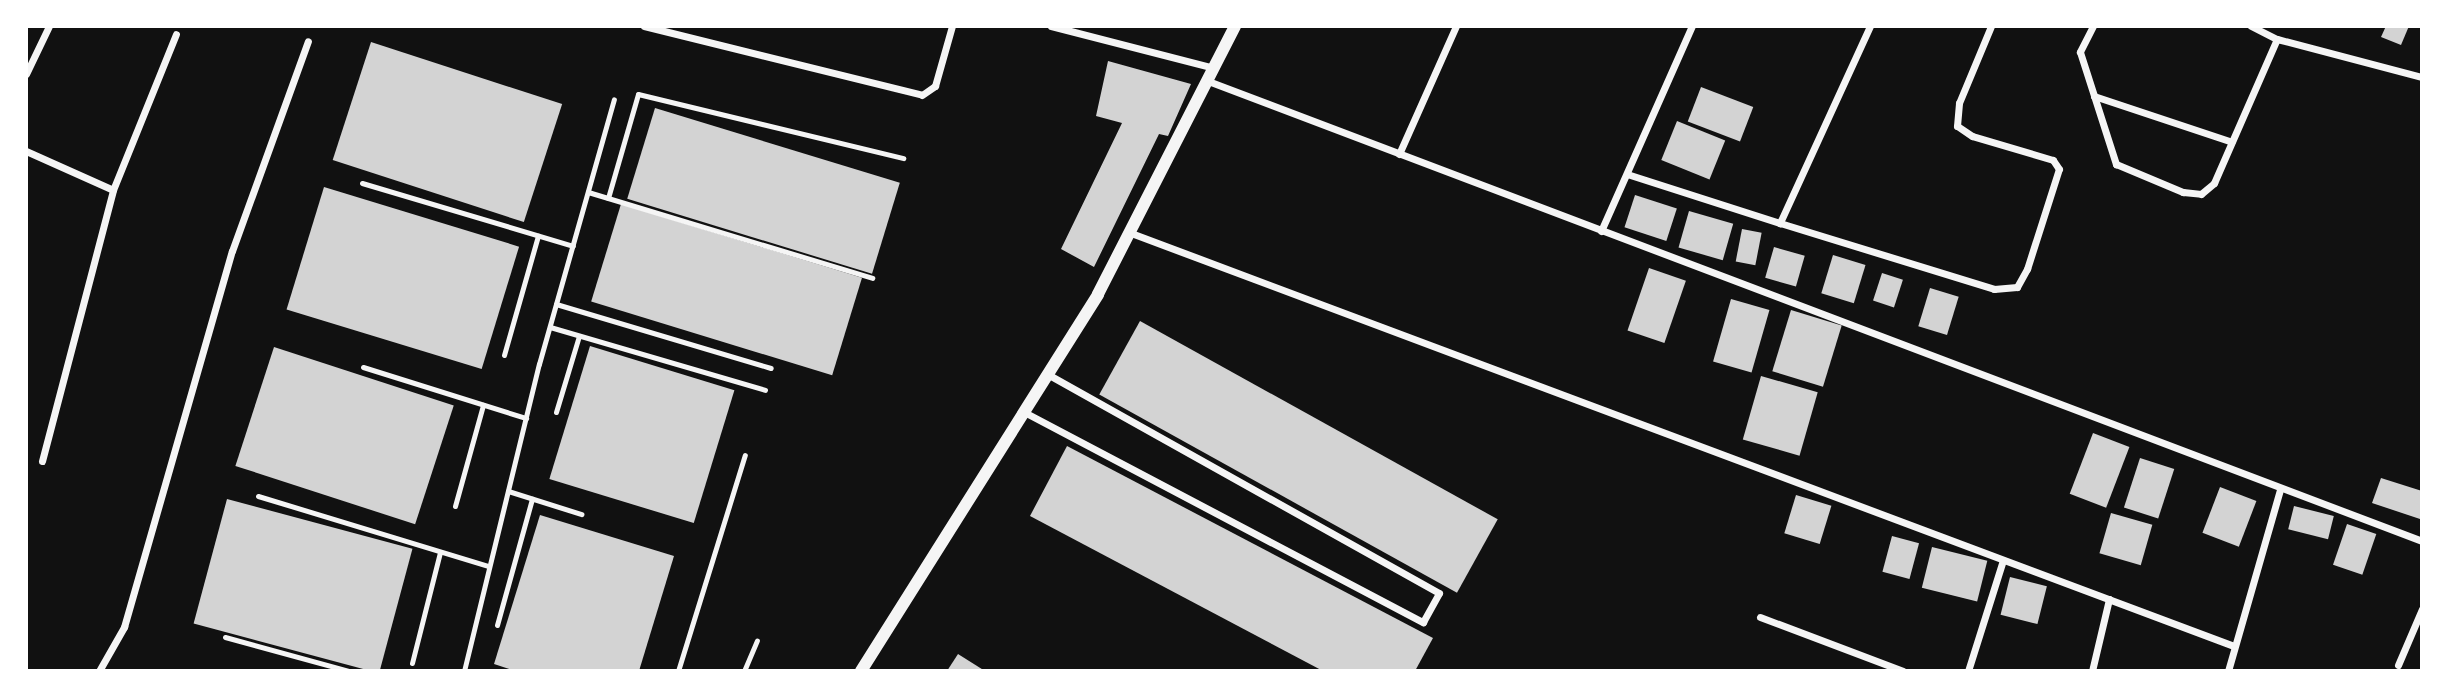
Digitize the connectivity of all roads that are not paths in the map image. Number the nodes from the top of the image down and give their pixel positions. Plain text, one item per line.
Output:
1 (49, 26) edge
2 (644, 26) edge
3 (952, 26) edge
4 (1051, 26) edge
5 (1234, 26) edge
6 (1456, 26) edge
7 (1692, 26) edge
8 (1870, 26) edge
9 (1991, 26) edge
10 (2093, 26) edge
11 (2251, 26) edge
12 (176, 34) dead end
13 (2277, 39) junction
14 (308, 41) dead end
15 (1215, 68) junction
16 (26, 74) edge
17 (2422, 78) edge
18 (1208, 81) junction
19 (2094, 96) junction
20 (614, 99) dead end
21 (2232, 142) junction
22 (26, 151) edge
23 (1399, 154) junction
24 (903, 158) dead end
25 (1627, 174) junction
26 (362, 183) dead end
27 (113, 190) junction
28 (588, 192) junction
29 (608, 198) junction
30 (1780, 223) junction
31 (1601, 231) junction
32 (1131, 233) junction
33 (538, 236) junction
34 (573, 246) junction
35 (872, 278) dead end
36 (556, 304) junction
37 (550, 327) junction
38 (579, 336) junction
39 (504, 355) dead end
40 (363, 368) dead end
41 (771, 368) dead end
42 (1049, 375) junction
43 (765, 390) dead end
44 (483, 405) junction
45 (556, 412) dead end
46 (1026, 413) junction
47 (526, 418) junction
48 (745, 455) dead end
49 (42, 461) dead end
50 (2280, 490) junction
51 (508, 491) junction
52 (258, 496) dead end
53 (531, 499) junction
54 (455, 506) dead end
55 (581, 513) dead end
56 (2422, 541) edge
57 (440, 552) junction
58 (2003, 560) junction
59 (489, 566) junction
60 (2109, 599) junction
61 (2422, 609) edge
62 (1760, 617) dead end
63 (497, 625) dead end
64 (225, 637) dead end
65 (757, 641) dead end
66 (2234, 646) junction
67 (412, 663) dead end
68 (2398, 664) dead end
69 (99, 671) edge
70 (349, 671) edge
71 (464, 671) edge
72 (678, 671) edge
73 (744, 671) edge
74 (861, 671) edge
75 (1903, 671) edge
76 (1968, 671) edge
77 (2092, 671) edge
78 (2228, 671) edge

1 - 16 street
2 - 3 street
4 - 15 street
5 - 15 street
6 - 23 street
7 - 25 street
8 - 30 street
9 - 30 street
10 - 19 street
11 - 13 street
12 - 27 street
13 - 17 street
13 - 21 street
14 - 69 street
15 - 18 street
18 - 23 street
18 - 32 street
19 - 21 street
19 - 21 street
20 - 28 lane
22 - 27 street
23 - 31 street
24 - 29 lane
25 - 30 street
25 - 31 street
26 - 33 lane
27 - 49 street
28 - 29 lane
28 - 34 lane
29 - 35 lane
31 - 50 street
32 - 42 street
32 - 58 street
33 - 34 lane
33 - 39 lane
34 - 36 lane
36 - 37 lane
36 - 41 lane
37 - 38 lane
37 - 47 lane
38 - 43 lane
38 - 45 lane
40 - 44 lane
42 - 46 street
42 - 46 street
44 - 47 lane
44 - 54 lane
46 - 74 street
47 - 51 lane
48 - 72 lane
50 - 56 street
50 - 66 street
51 - 53 lane
51 - 59 lane
52 - 57 lane
53 - 55 lane
53 - 63 lane
57 - 59 lane
57 - 67 lane
58 - 60 street
58 - 76 street
59 - 71 lane
60 - 66 street
60 - 77 street
61 - 68 street
62 - 75 street
64 - 70 lane
65 - 73 lane
66 - 78 street

